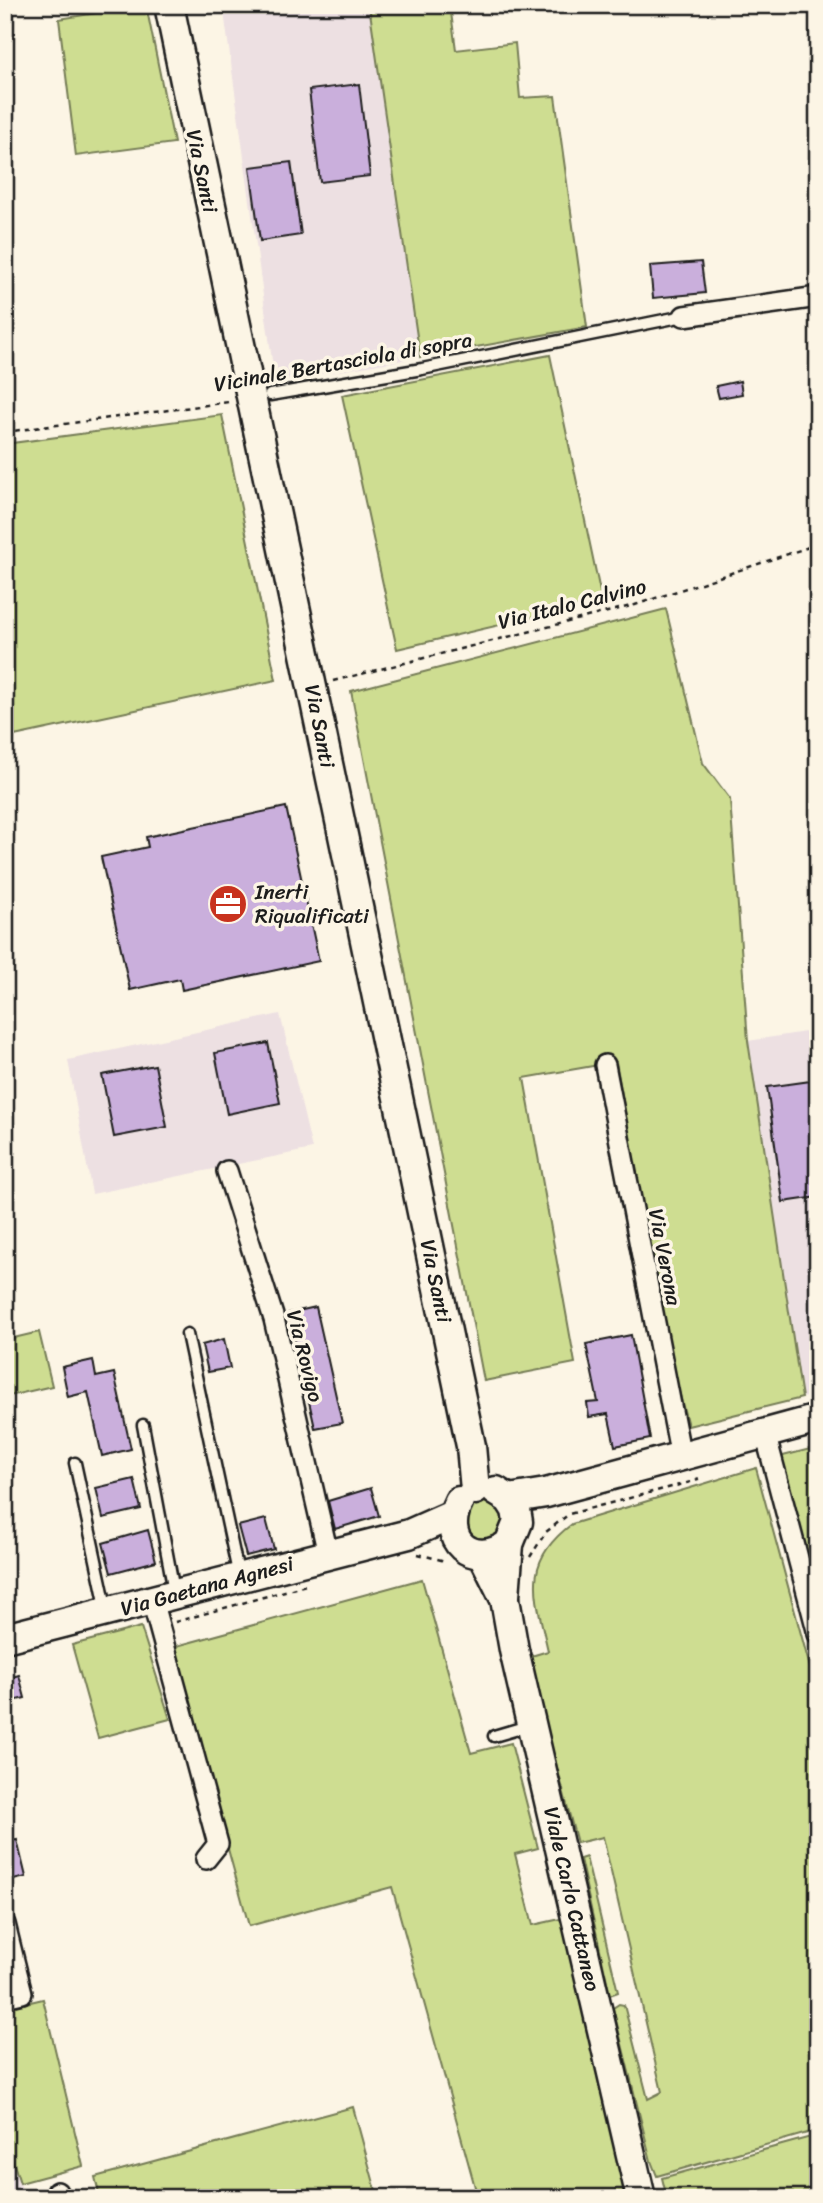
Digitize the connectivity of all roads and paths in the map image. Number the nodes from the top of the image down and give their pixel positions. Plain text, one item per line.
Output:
1 (169, 5) edge
2 (818, 297) edge
3 (684, 316) joint
4 (260, 397) junction
5 (5, 432) edge
6 (818, 544) edge
7 (330, 682) dead end
8 (605, 1065) dead end
9 (226, 1171) dead end
10 (187, 1334) dead end
11 (818, 1419) edge
12 (143, 1425) dead end
13 (765, 1433) junction
14 (687, 1456) junction
15 (75, 1463) dead end
16 (452, 1515) junction
17 (505, 1517) junction
18 (413, 1544) junction
19 (328, 1554) junction
20 (465, 1554) junction
21 (239, 1577) junction
22 (305, 1585) dead end
23 (505, 1599) junction
24 (162, 1607) junction
25 (107, 1612) junction
26 (818, 1634) edge
27 (5, 1638) edge
28 (532, 1725) junction
29 (494, 1735) dead end
30 (206, 1859) dead end
31 (5, 1924) edge
32 (5, 1997) edge
33 (641, 2198) edge

1 - 4 street, Via Santi
2 - 3 street
3 - 4 lane, Vicinale Bertasciola di sopra
4 - 5 path, Vicinale Bertasciola di sopra
4 - 17 street, Via Santi
6 - 7 path, Via Italo Calvino
8 - 14 street, Via Verona
9 - 19 street, Via Rovigo
10 - 21 lane
11 - 13 street
12 - 24 lane
13 - 14 street
13 - 26 street
14 - 17 street
14 - 17 path
15 - 25 lane
16 - 17 street
16 - 18 street, Via Gaetana Agnesi
16 - 20 street, Viale Carlo Cattaneo
17 - 20 street
17 - 23 street, Viale Carlo Cattaneo
18 - 19 street, Via Gaetana Agnesi
18 - 20 street, Via Gaetana Agnesi
18 - 20 path
19 - 21 street, Via Gaetana Agnesi
20 - 23 street, Viale Carlo Cattaneo
21 - 24 street, Via Gaetana Agnesi
22 - 24 path
23 - 28 street, Viale Carlo Cattaneo
24 - 25 street, Via Gaetana Agnesi
24 - 30 street
25 - 27 street, Via Gaetana Agnesi
28 - 29 lane
28 - 33 street, Viale Carlo Cattaneo
31 - 32 street

